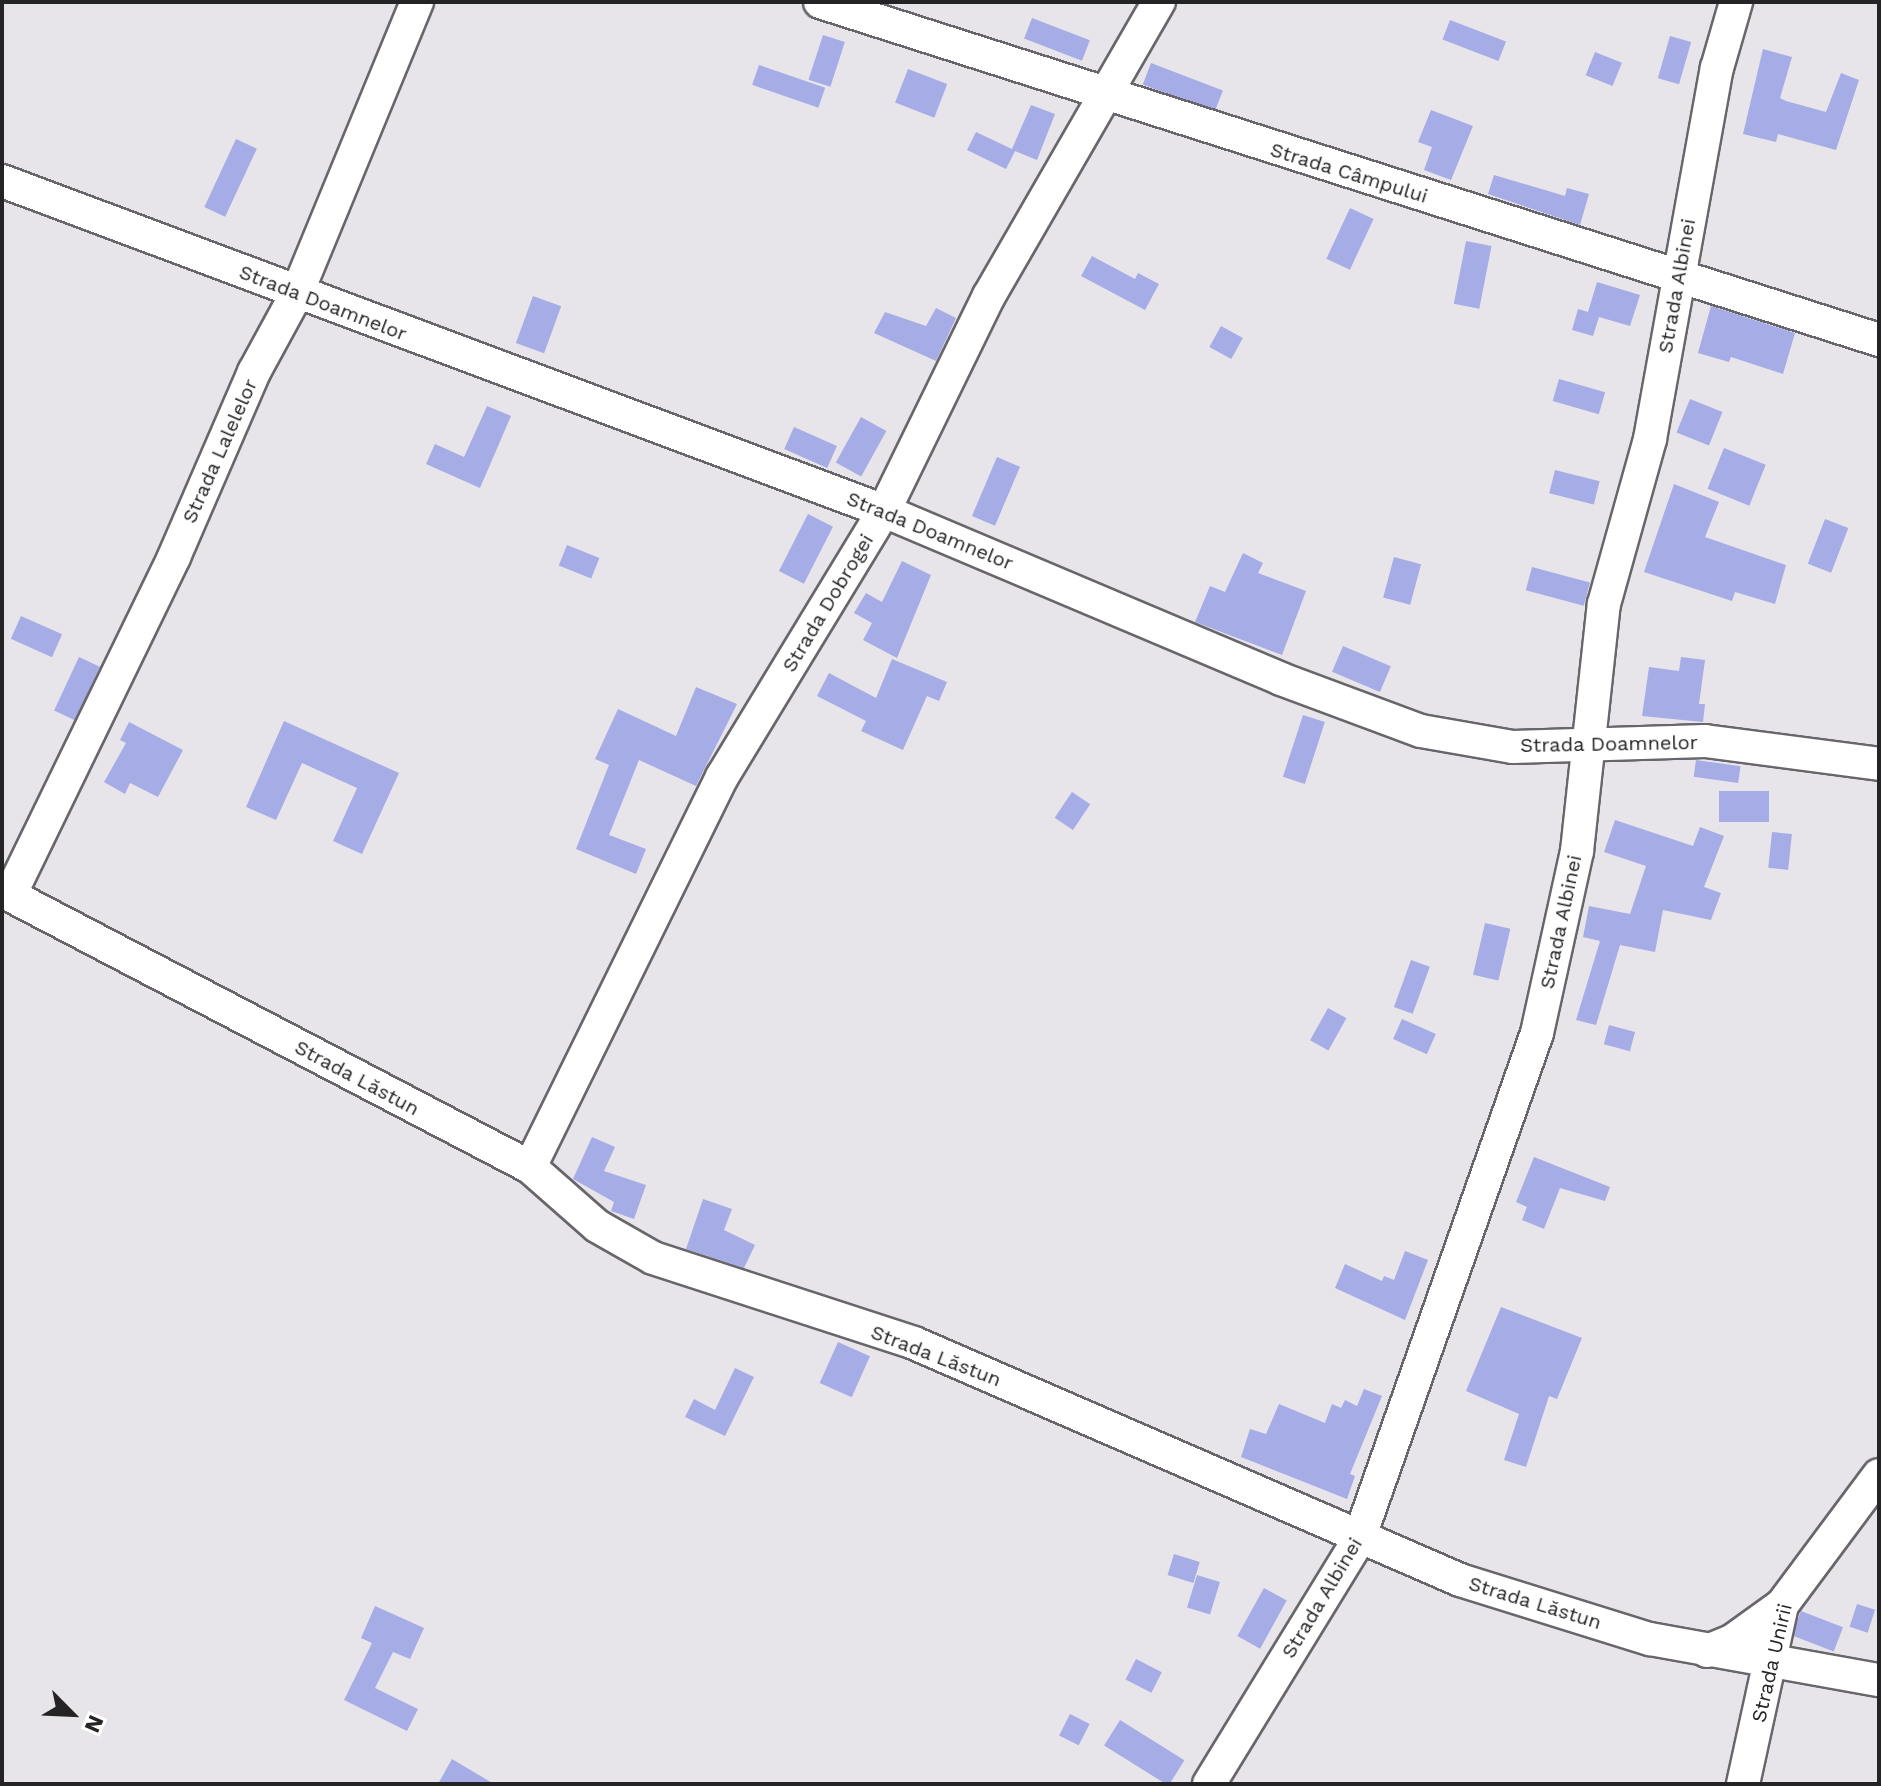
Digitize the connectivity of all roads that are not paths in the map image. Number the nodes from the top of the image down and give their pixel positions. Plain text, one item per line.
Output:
1 (417, 2) edge
2 (820, 2) edge
3 (1159, 2) edge
4 (1736, 2) edge
5 (1106, 97) junction
6 (2, 181) edge
7 (1679, 275) junction
8 (297, 293) junction
9 (1879, 340) edge
10 (884, 511) junction
11 (1586, 746) junction
12 (1879, 764) edge
13 (6, 893) edge
14 (530, 1167) junction
15 (1879, 1475) edge
16 (1359, 1539) junction
17 (1782, 1605) junction
18 (1707, 1651) junction
19 (1773, 1662) junction
20 (1879, 1680) edge
21 (1209, 1784) edge
22 (1743, 1784) edge

1 - 8 street, Strada Lalelelor
2 - 5 street, Strada Câmpului
3 - 5 street, Strada Dobrogei
4 - 7 street, Strada Albinei
5 - 7 street, Strada Câmpului
5 - 10 street, Strada Dobrogei
6 - 8 street, Strada Doamnelor
7 - 9 street, Strada Câmpului
7 - 11 street, Strada Albinei
8 - 10 street, Strada Doamnelor
8 - 13 street, Strada Lalelelor
10 - 11 street, Strada Doamnelor
10 - 14 street, Strada Dobrogei
11 - 12 street, Strada Doamnelor
11 - 16 street, Strada Albinei
13 - 14 street, Strada Lăstun
14 - 16 street, Strada Lăstun
15 - 17 street, Strada Unirii
16 - 18 street, Strada Lăstun
16 - 21 street, Strada Albinei
17 - 18 street
17 - 19 street, Strada Unirii
18 - 19 street, Strada Lăstun
19 - 20 street, Strada Lăstun
19 - 22 street, Strada Unirii

